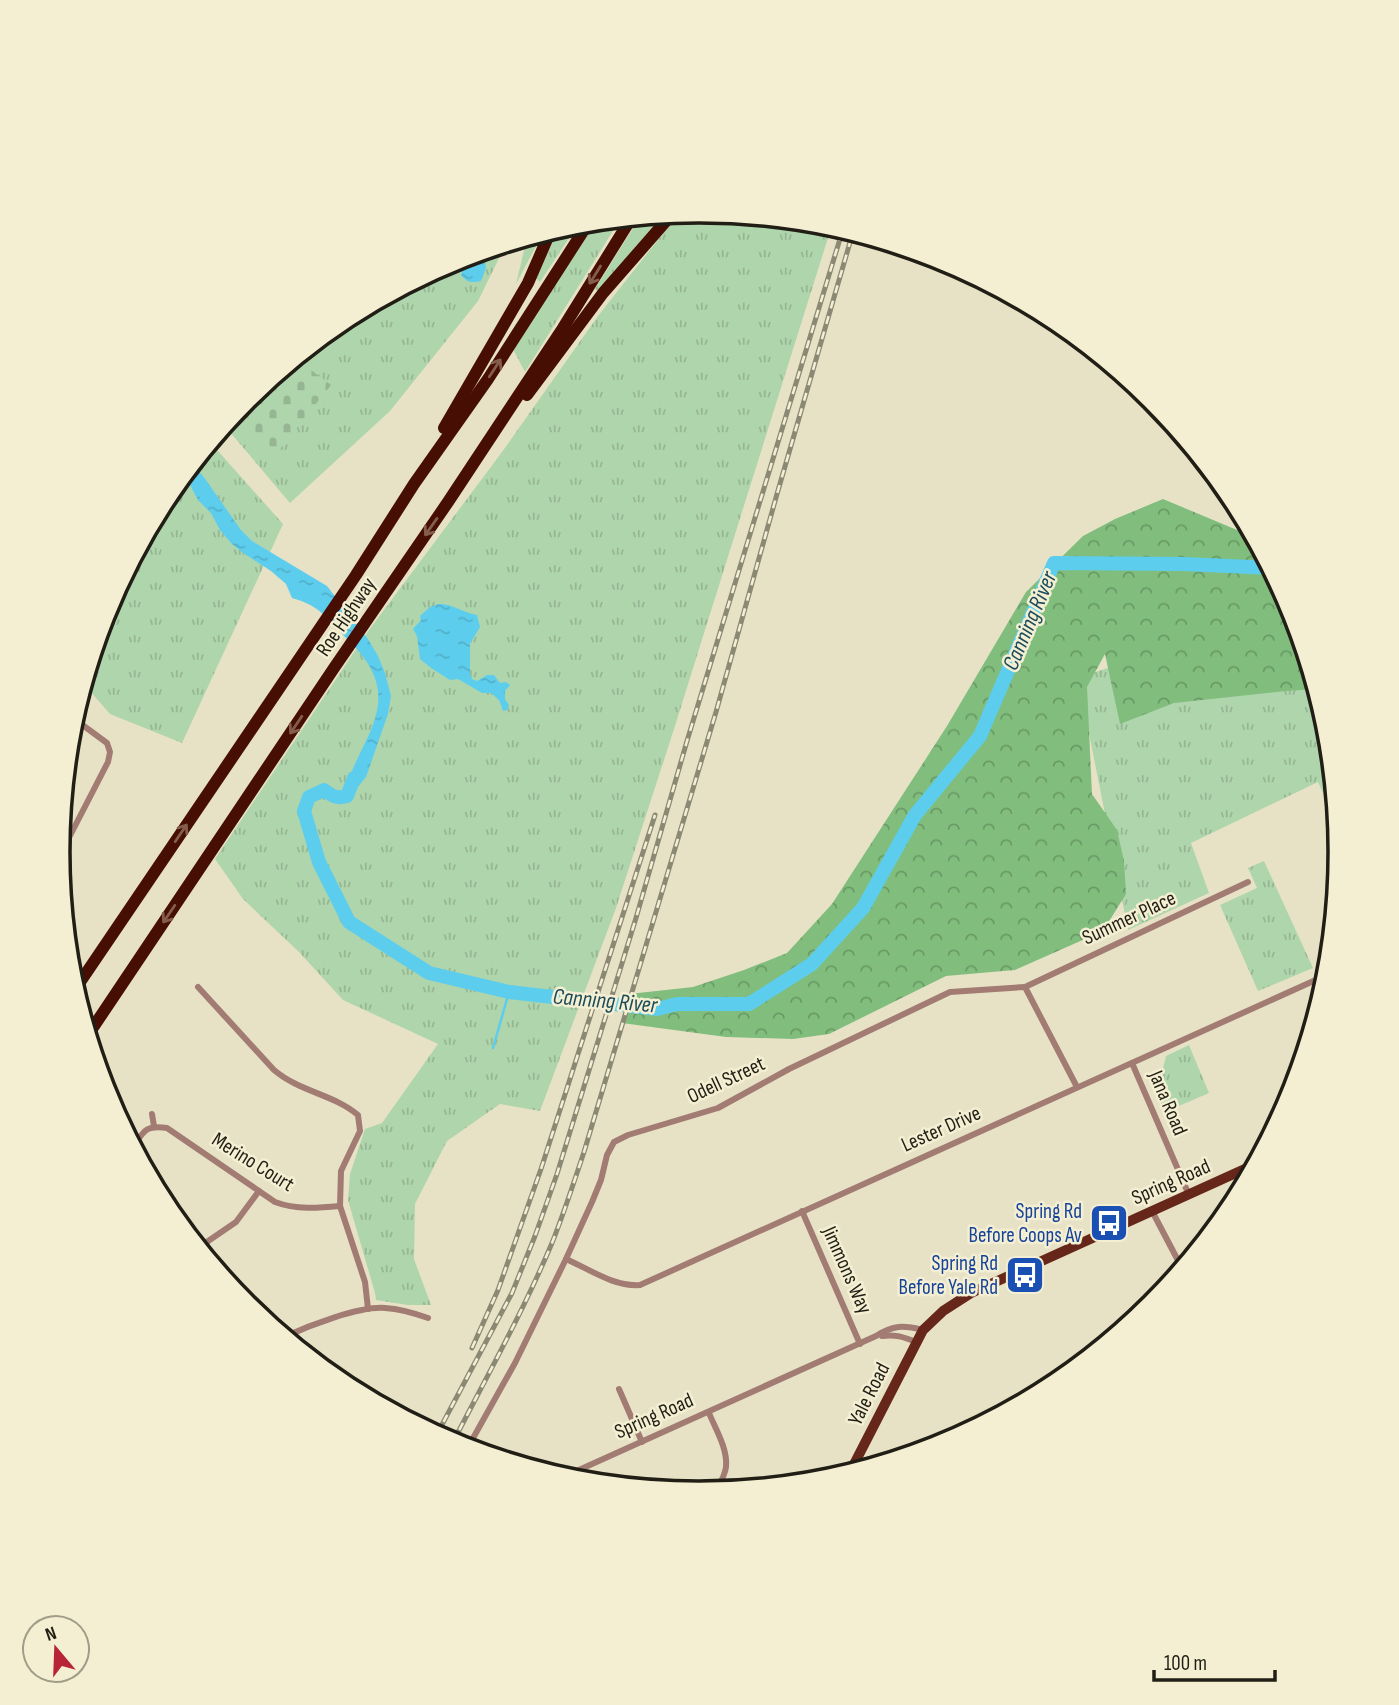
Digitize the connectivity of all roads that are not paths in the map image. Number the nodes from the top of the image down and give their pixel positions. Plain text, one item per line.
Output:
1 (664, 224) edge
2 (626, 227) edge
3 (581, 234) edge
4 (546, 242) edge
5 (414, 484) junction
6 (448, 502) junction
7 (83, 725) edge
8 (70, 834) edge
9 (1248, 882) dead end
10 (83, 978) edge
11 (1316, 980) edge
12 (198, 987) dead end
13 (1025, 988) junction
14 (94, 1026) edge
15 (1132, 1063) junction
16 (1077, 1087) junction
17 (152, 1114) dead end
18 (154, 1126) junction
19 (139, 1138) edge
20 (1243, 1170) edge
21 (259, 1191) junction
22 (1189, 1195) junction
23 (340, 1206) junction
24 (802, 1211) junction
25 (1152, 1211) junction
26 (206, 1243) edge
27 (566, 1259) junction
28 (1178, 1261) edge
29 (368, 1309) junction
30 (428, 1318) dead end
31 (923, 1330) junction
32 (294, 1334) edge
33 (876, 1336) junction
34 (916, 1342) junction
35 (860, 1344) junction
36 (619, 1389) dead end
37 (709, 1413) junction
38 (472, 1439) edge
39 (642, 1442) junction
40 (855, 1463) edge
41 (578, 1470) edge
42 (721, 1481) edge

1 - 6 highway
2 -> 6 highway, Roe Highway
5 -> 3 highway, Roe Highway
4 - 5 highway
10 -> 5 highway, Roe Highway
6 -> 14 highway, Roe Highway
7 - 8 street
9 - 13 street, Summer Place
11 - 15 street, Lester Drive
12 - 23 street
13 - 16 street
13 - 27 street, Odell Street
15 - 16 street, Lester Drive
15 - 22 street, Jana Road
16 - 24 street, Lester Drive
17 - 18 street
18 - 19 street
18 - 21 street, Merino Court
20 - 22 main road, Spring Road
21 - 23 street, Merino Court
21 - 26 street
22 - 25 main road, Spring Road
23 - 29 street
24 - 27 street, Lester Drive
24 - 35 street, Jimmons Way
25 - 28 street
25 - 31 main road, Spring Road
27 - 38 street, Odell Street
29 - 30 street
29 - 32 street
31 - 33 street, Spring Road
31 - 34 main road, Yale Road
33 - 34 street
33 - 35 street, Spring Road
34 - 40 main road, Yale Road
35 - 37 street, Spring Road
36 - 39 street
37 - 39 street, Spring Road
37 - 42 street
39 - 41 street, Spring Road

